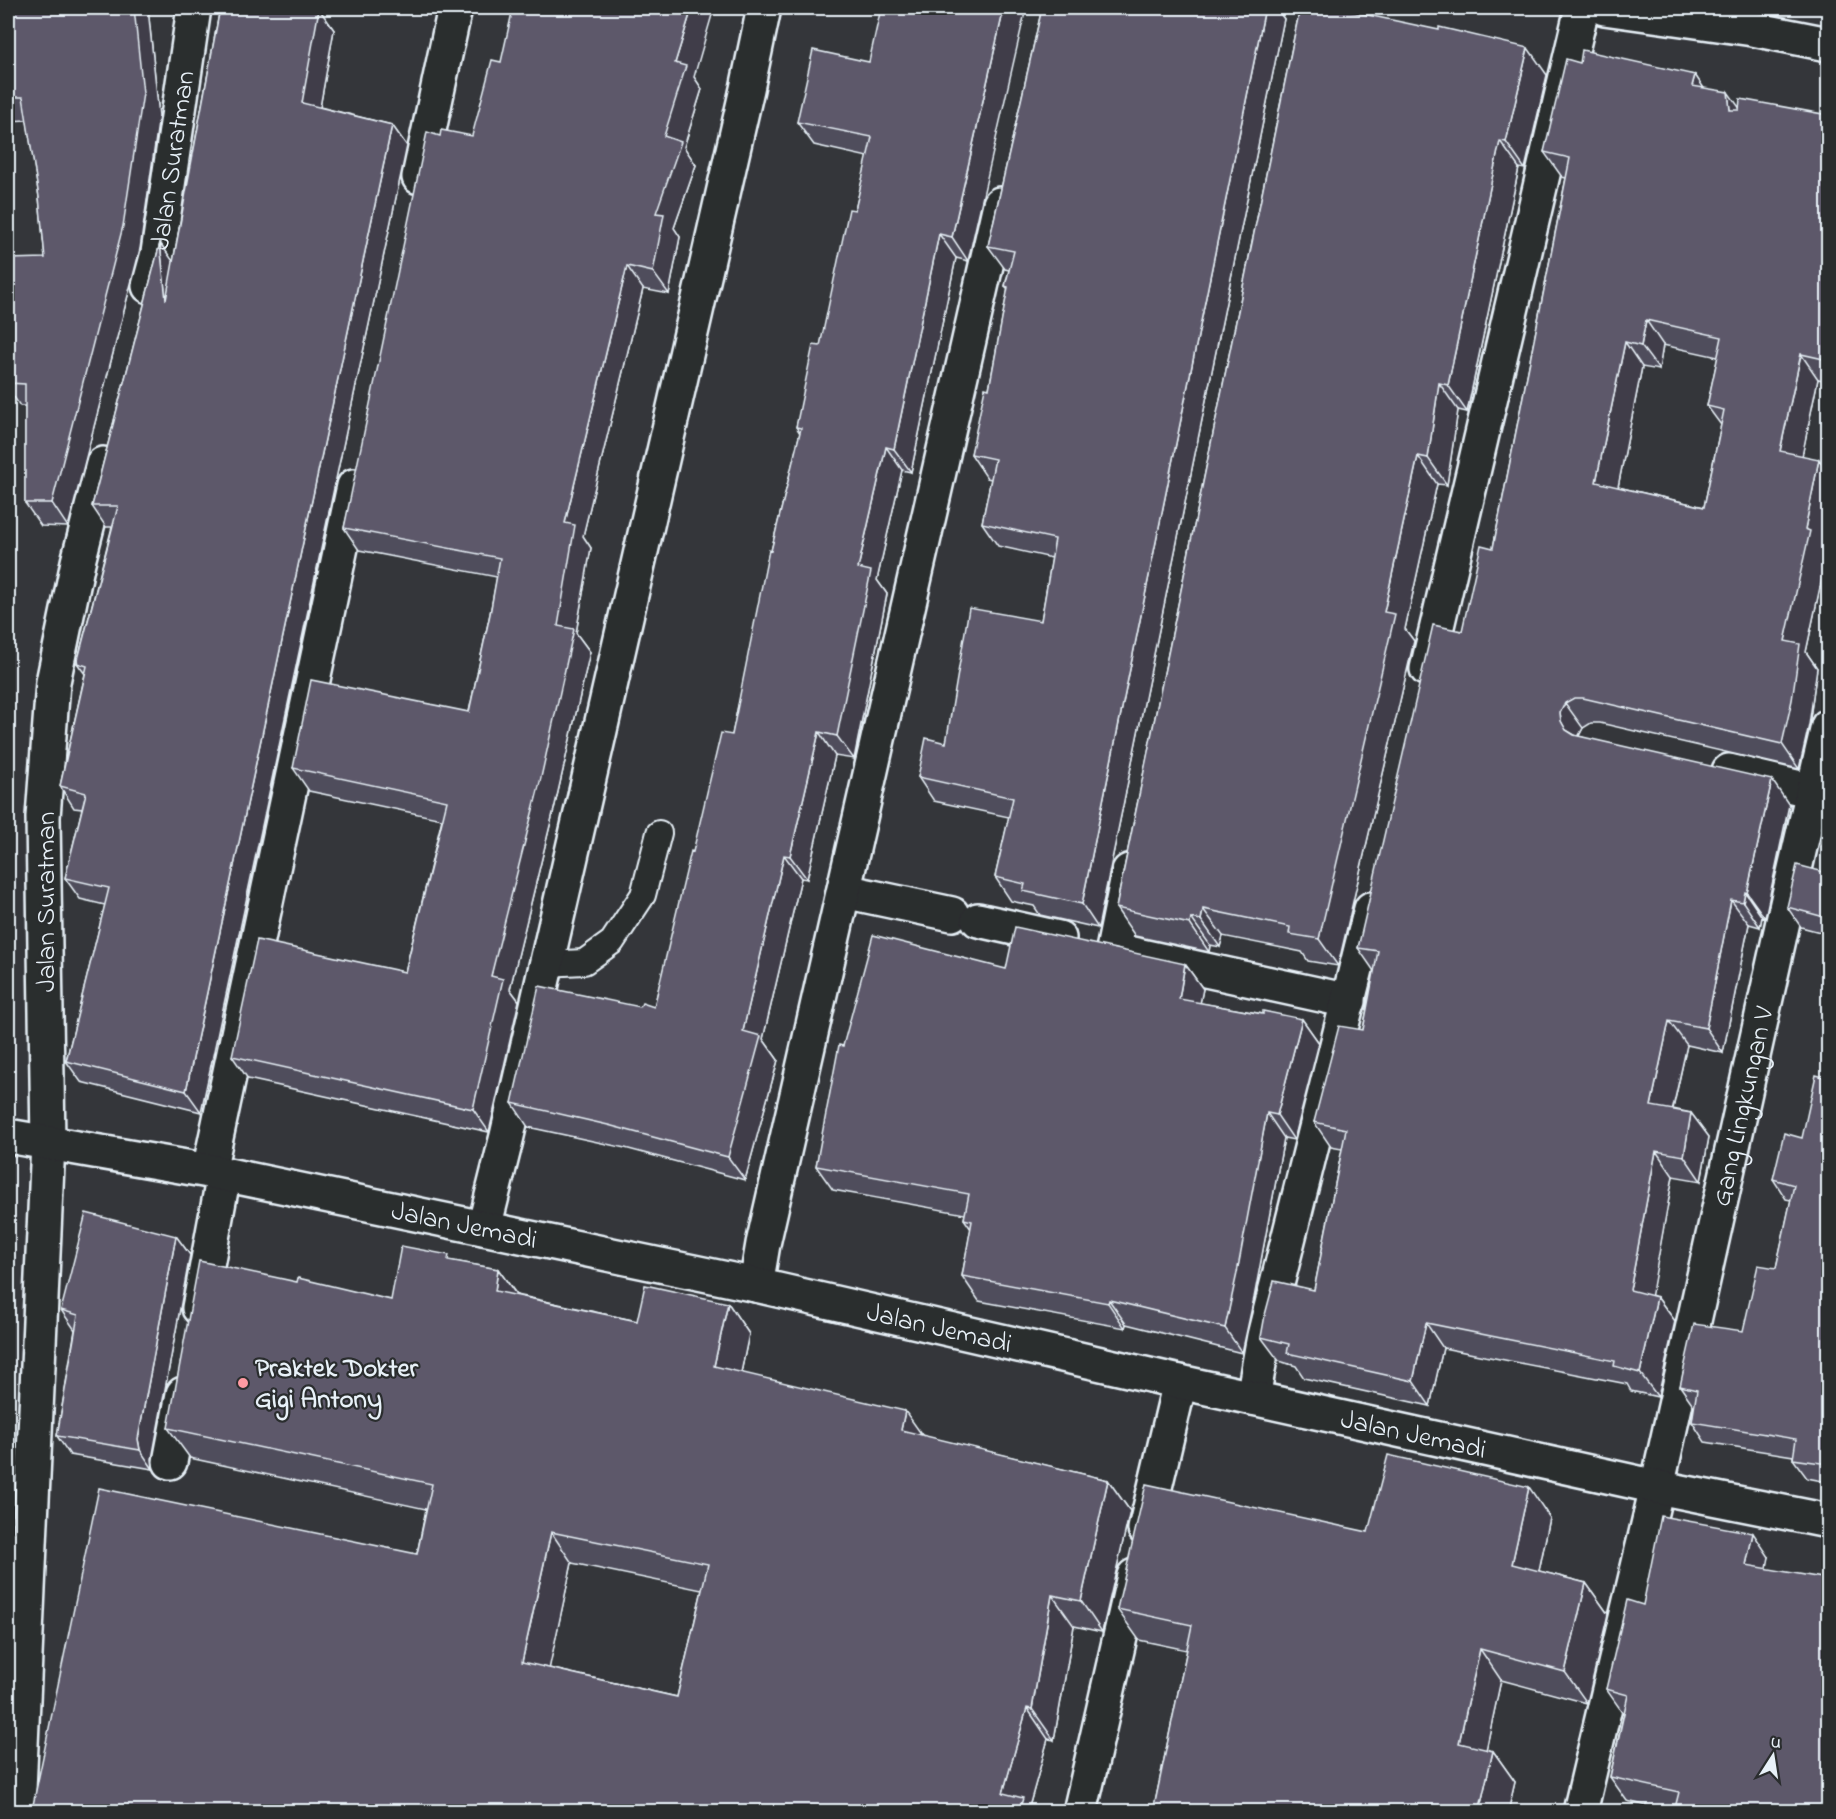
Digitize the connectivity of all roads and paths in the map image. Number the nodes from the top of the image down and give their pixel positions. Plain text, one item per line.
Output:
1 (194, 8) edge
2 (455, 8) edge
3 (764, 8) edge
4 (1582, 8) edge
5 (1604, 8) edge
6 (1753, 18) edge
7 (1828, 44) edge
8 (1008, 170) edge
9 (413, 205) edge
10 (143, 310) edge
11 (110, 436) edge
12 (359, 461) edge
13 (1420, 700) edge
14 (1828, 726) edge
15 (1699, 764) edge
16 (1813, 791) junction
17 (659, 833) dead end
18 (1134, 846) edge
19 (1376, 885) edge
20 (844, 891) junction
21 (1113, 950) junction
22 (545, 964) junction
23 (1349, 1001) junction
24 (8, 1136) edge
25 (48, 1143) junction
26 (216, 1172) junction
27 (484, 1228) junction
28 (756, 1285) junction
29 (194, 1335) edge
30 (187, 1370) edge
31 (1180, 1382) junction
32 (1253, 1398) junction
33 (170, 1462) edge
34 (1657, 1487) junction
35 (1828, 1521) edge
36 (18, 1812) edge
37 (1080, 1812) edge
38 (1580, 1812) edge

1 - 10 street, Jalan Suratman
2 - 9 street
3 - 22 street
4 - 13 street
5 - 6 street
6 - 7 street
8 - 20 street
11 - 25 street, Jalan Suratman
12 - 26 street
14 - 16 street, Gang Lingkungan V
15 - 16 street
16 - 34 street, Gang Lingkungan V
17 - 22 lane
18 - 21 street
19 - 23 street
20 - 21 street
20 - 28 street
21 - 23 street
22 - 27 street
23 - 32 street
24 - 25 street, Jalan Jemadi
25 - 26 street, Jalan Jemadi
25 - 36 street, Jalan Suratman
26 - 27 street, Jalan Jemadi
26 - 29 street
27 - 28 street, Jalan Jemadi
28 - 31 street, Jalan Jemadi
30 - 33 street
31 - 32 street, Jalan Jemadi
31 - 37 street
32 - 34 street, Jalan Jemadi
34 - 35 street, Jalan Jemadi
34 - 38 street, Gang Lingkungan V

